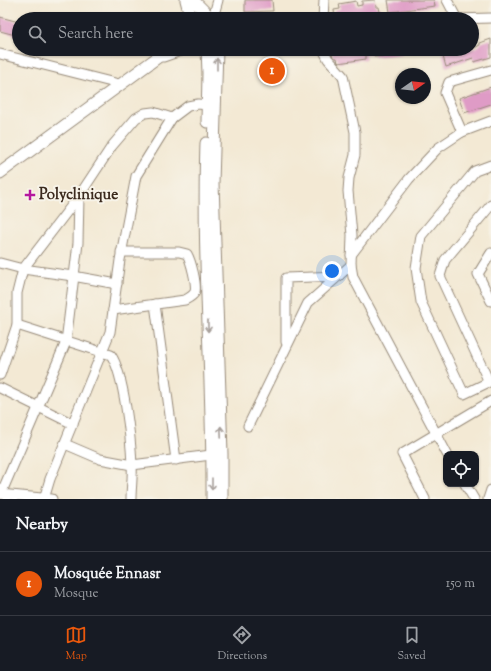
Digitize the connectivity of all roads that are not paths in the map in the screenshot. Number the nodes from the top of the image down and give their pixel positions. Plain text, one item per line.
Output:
1 (186, 0) edge
2 (193, 0) edge
3 (218, 0) edge
4 (324, 0) edge
5 (447, 0) edge
6 (189, 12) edge
7 (206, 12) edge
8 (214, 12) edge
9 (323, 12) edge
10 (453, 12) edge
11 (479, 18) edge
12 (491, 18) edge
13 (0, 54) edge
14 (163, 56) edge
15 (207, 56) edge
16 (217, 56) edge
17 (326, 56) edge
18 (160, 57) joint
19 (491, 70) edge
20 (119, 84) junction
21 (207, 105) junction
22 (172, 118) junction
23 (491, 122) edge
24 (462, 132) junction
25 (14, 162) junction
26 (491, 165) edge
27 (0, 168) edge
28 (0, 173) edge
29 (79, 196) junction
30 (491, 205) edge
31 (121, 252) junction
32 (491, 253) edge
33 (352, 255) junction
34 (0, 263) edge
35 (351, 265) junction
36 (23, 269) junction
37 (73, 276) junction
38 (339, 276) junction
39 (116, 284) junction
40 (491, 299) edge
41 (155, 304) junction
42 (113, 310) junction
43 (17, 325) junction
44 (66, 342) junction
45 (286, 346) junction
46 (103, 352) junction
47 (0, 375) edge
48 (490, 381) edge
49 (0, 388) edge
50 (491, 401) edge
51 (38, 407) junction
52 (73, 424) junction
53 (248, 426) dead end
54 (435, 434) junction
55 (65, 444) junction
56 (445, 451) edge
57 (217, 454) junction
58 (176, 460) junction
59 (132, 465) junction
60 (467, 487) edge
61 (491, 490) edge
62 (0, 494) edge
63 (47, 498) edge
64 (131, 499) edge
65 (212, 499) edge
66 (222, 499) edge
67 (425, 499) edge
68 (474, 499) edge
69 (488, 499) edge

1 - 6 street
2 - 7 street
3 - 8 street
4 - 9 street
5 - 10 street
11 - 12 street
13 - 20 street
14 - 18 street
15 - 21 street
57 -> 16 street
17 - 33 street
18 - 20 street
19 - 24 street
20 - 25 street
21 - 22 street
21 -> 57 street
22 - 29 street
22 - 31 street
23 - 24 street
24 - 33 street
25 - 27 street
25 - 28 street
26 - 48 street
29 - 36 street
29 - 37 street
30 - 48 street
31 - 39 street
31 - 41 street
32 - 40 street
33 - 35 street
34 - 36 street
35 - 38 street
35 - 54 street
36 - 37 street
36 - 43 street
37 - 39 street
37 - 44 street
38 - 45 street
38 - 45 street
39 - 42 street
41 - 42 street
41 - 58 street
42 - 46 street
43 - 44 street
43 - 47 street
44 - 46 street
44 - 51 street
45 - 53 street
46 - 52 street
46 - 59 street
49 - 51 street
50 - 54 street
51 - 52 street
51 - 62 street
52 - 55 street
54 - 56 street
54 - 67 street
55 - 59 street
55 - 63 street
57 - 58 street
57 -> 65 street
57 - 66 street
58 - 59 street
59 - 64 street
60 - 68 street
61 - 69 street
62 - 63 street

